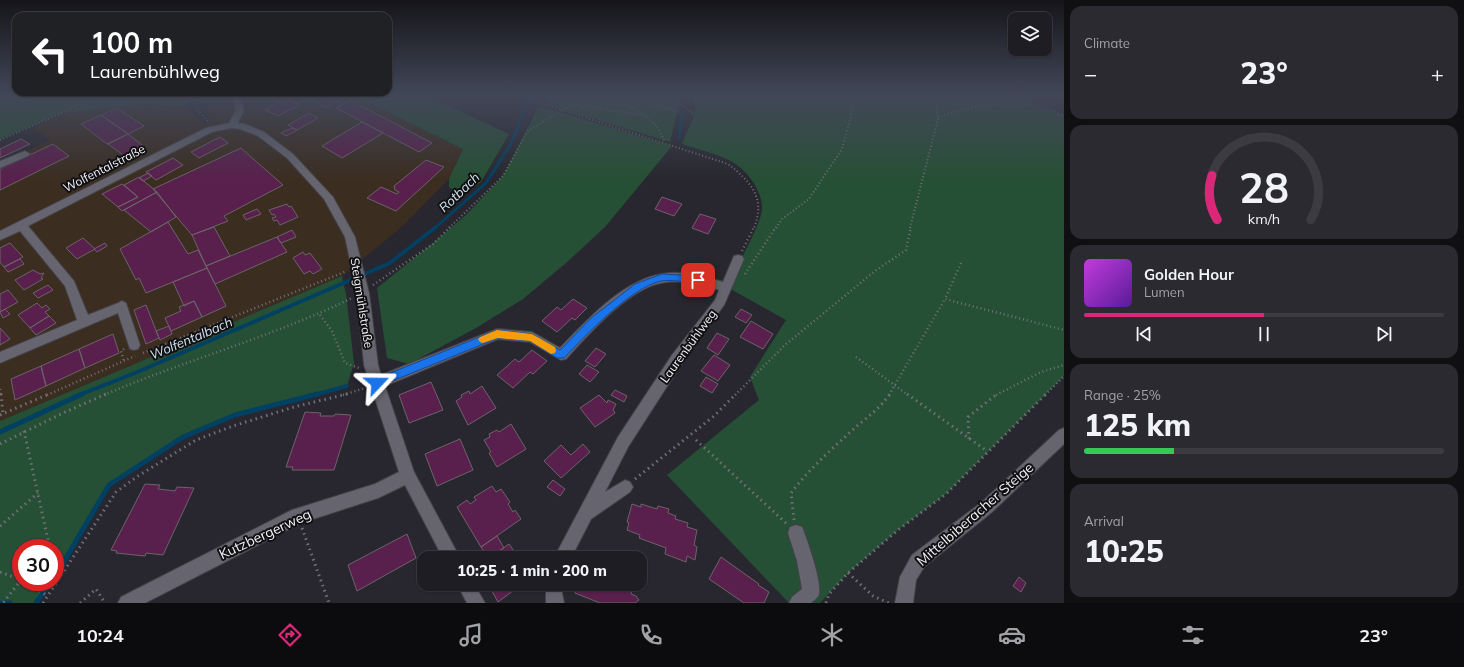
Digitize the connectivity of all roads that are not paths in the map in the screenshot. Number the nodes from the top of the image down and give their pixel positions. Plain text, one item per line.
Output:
1 (232, 125) joint
2 (221, 127) joint
3 (25, 154) dead end
4 (0, 166) edge
5 (21, 225) junction
6 (0, 236) edge
7 (738, 259) road end
8 (726, 287) junction
9 (84, 322) junction
10 (134, 345) dead end
11 (0, 358) edge
12 (377, 383) junction
13 (1064, 435) edge
14 (408, 475) junction
15 (625, 487) road end
16 (584, 514) junction
17 (796, 533) road end
18 (448, 551) edge
19 (566, 551) edge
20 (469, 591) edge
21 (554, 591) edge
22 (127, 603) edge
23 (476, 603) edge
24 (555, 603) edge
25 (798, 603) edge
26 (904, 603) edge

1 - 2 street, Steigmühlstraße
1 - 12 street, Steigmühlstraße
2 - 5 street, Wolfentalstraße
3 - 4 street
5 - 6 street, Wolfentalstraße
5 - 9 street
7 - 8 street, Laurenbühlweg
8 - 12 street
8 - 16 street, Laurenbühlweg
9 - 10 street
9 - 11 street
12 - 14 street, Steigmühlstraße
13 - 26 street, Mittelbiberacher Steige
14 - 18 street, Steigmühlstraße
14 - 22 street, Kutzbergerweg
15 - 16 street
16 - 19 street, Laurenbühlweg
17 - 25 street
20 - 23 street
21 - 24 street

